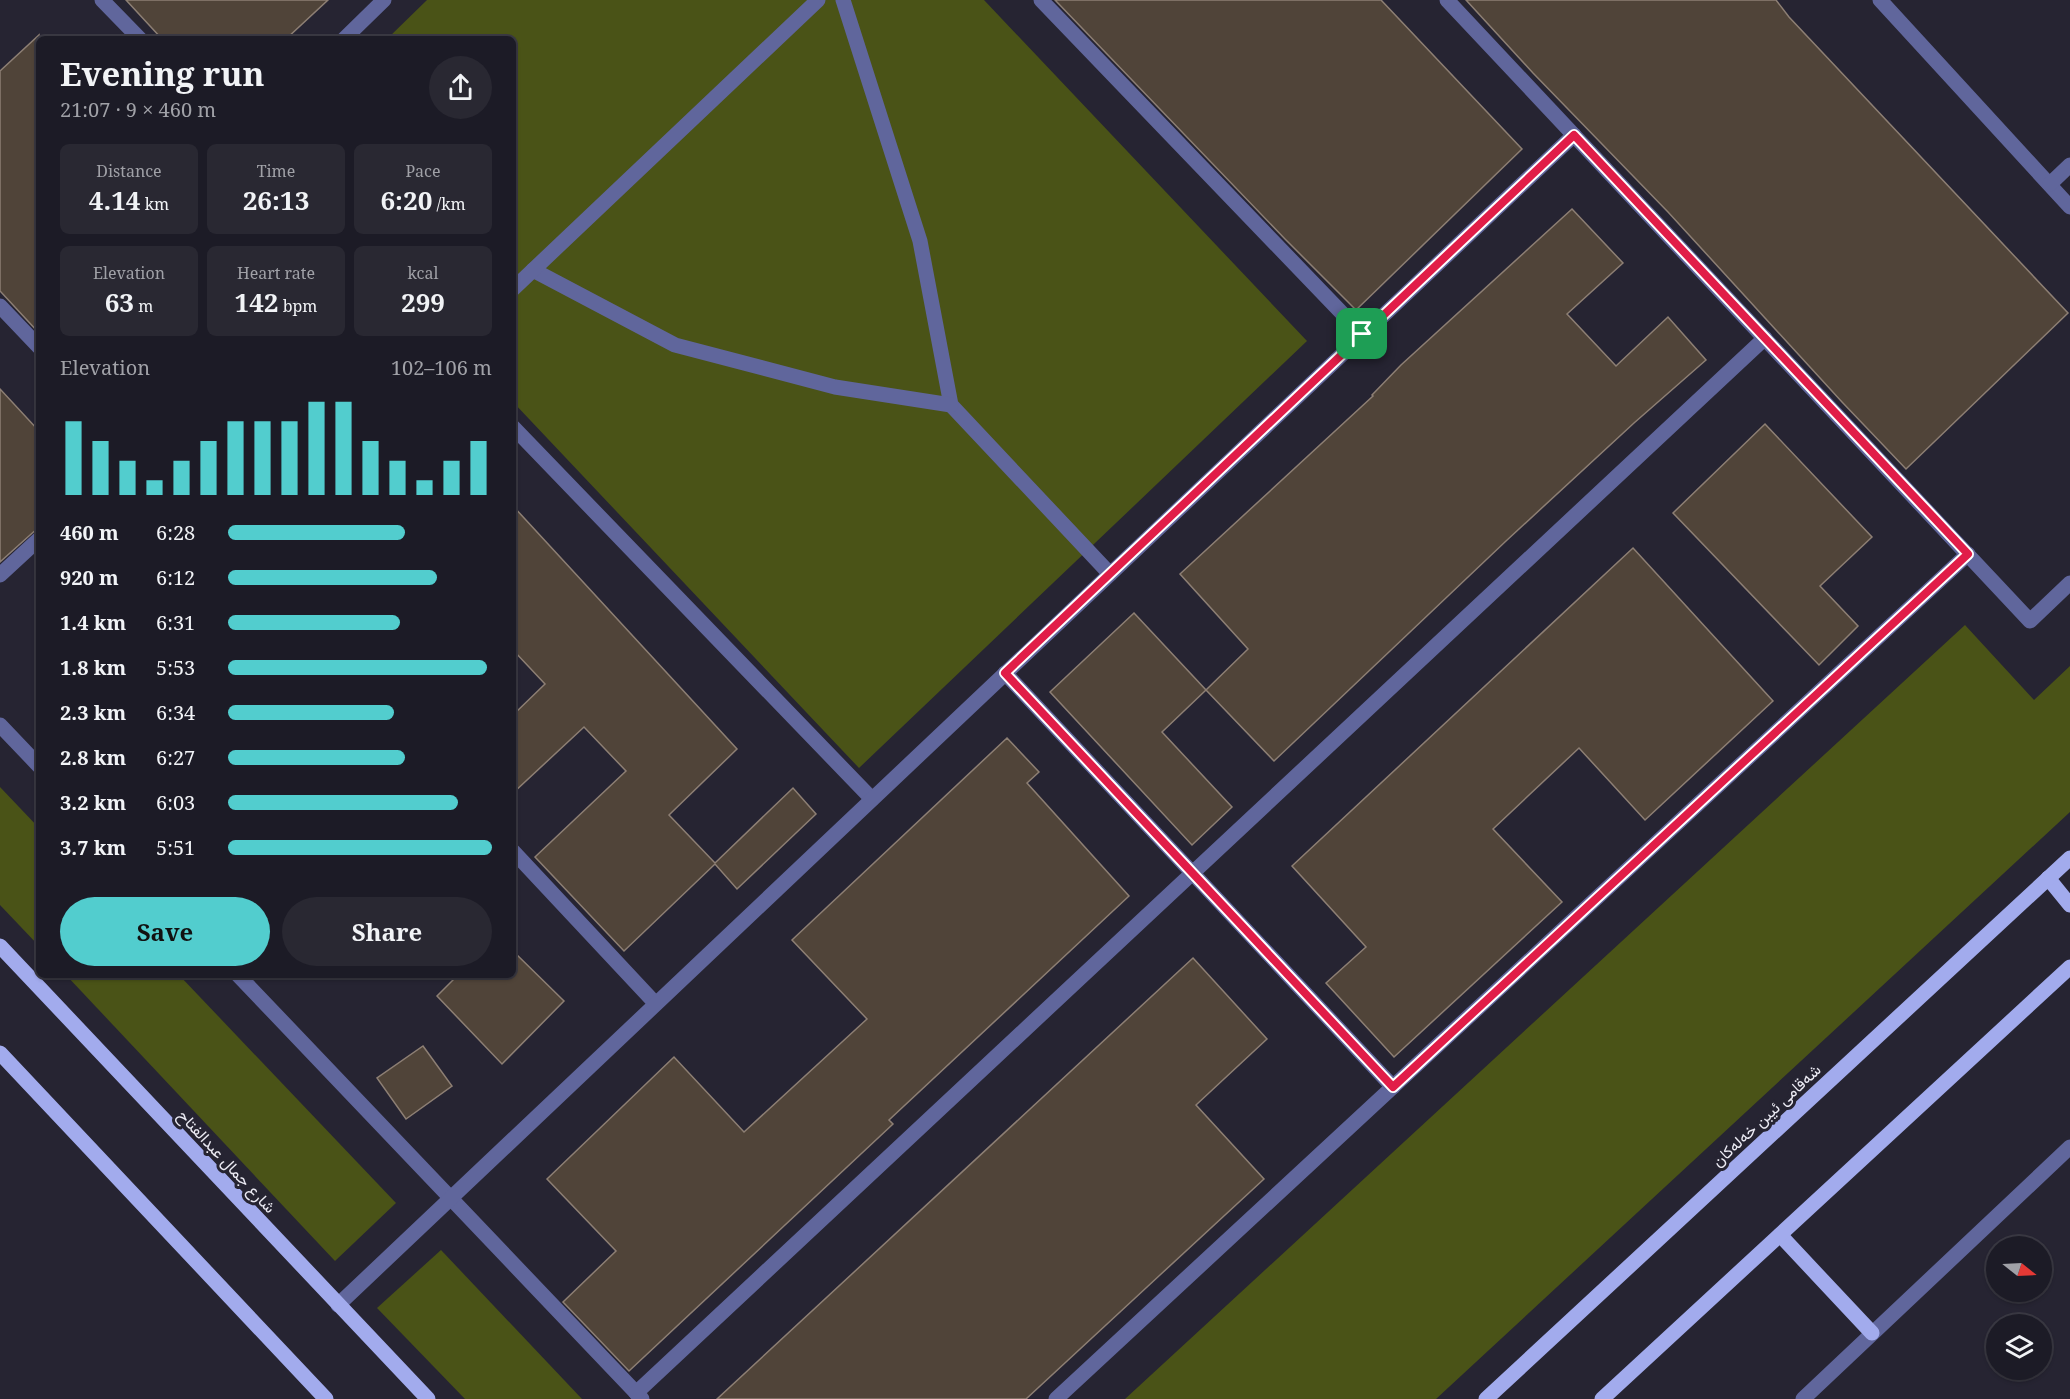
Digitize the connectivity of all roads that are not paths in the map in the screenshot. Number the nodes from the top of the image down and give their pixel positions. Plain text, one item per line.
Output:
1 (102, 0) edge
2 (384, 0) edge
3 (818, 0) edge
4 (843, 0) edge
5 (1041, 0) edge
6 (1447, 0) edge
7 (1880, 0) edge
8 (137, 36) edge
9 (347, 36) edge
10 (1574, 135) junction
11 (2070, 165) edge
12 (2050, 184) junction
13 (2070, 207) edge
14 (534, 270) junction
15 (516, 286) edge
16 (0, 306) edge
17 (1362, 334) junction
18 (1765, 338) junction
19 (36, 344) edge
20 (951, 405) junction
21 (516, 430) edge
22 (36, 542) edge
23 (1968, 554) junction
24 (1110, 574) junction
25 (0, 575) edge
26 (2070, 583) edge
27 (1005, 673) junction
28 (0, 725) edge
29 (36, 763) edge
30 (872, 799) junction
31 (516, 854) edge
32 (2070, 858) edge
33 (1192, 874) junction
34 (2048, 878) junction
35 (2070, 905) edge
36 (0, 946) edge
37 (2070, 967) edge
38 (241, 978) edge
39 (655, 1003) junction
40 (0, 1053) edge
41 (1393, 1087) junction
42 (2070, 1147) edge
43 (451, 1198) junction
44 (1780, 1235) junction
45 (338, 1305) junction
46 (1872, 1333) junction
47 (639, 1396) edge
48 (326, 1399) edge
49 (428, 1399) edge
50 (1056, 1399) edge
51 (1486, 1399) edge
52 (1602, 1399) edge
53 (1803, 1399) edge

1 - 8 street
2 - 9 street
3 - 14 street
4 - 20 street
5 - 17 street
6 - 10 street
7 - 12 street
10 - 17 street
10 - 18 street
11 - 12 street
12 - 13 street
14 - 15 street
14 - 20 street
16 - 19 street
17 - 24 street
18 - 23 street
18 - 33 street
20 - 24 street
21 - 30 street
22 - 25 street
23 - 26 street
23 - 41 street
24 - 27 street
27 - 30 street
27 - 33 street
28 - 29 street
30 - 39 street
31 - 39 street
32 - 34 main road, شەقامی ئیبن خەلەکان
33 - 41 street
33 - 47 street
34 - 35 main road
34 - 51 main road, شەقامی ئیبن خەلەکان
36 - 45 main road, شارع جمال عبدالفتاح
37 - 44 main road
38 - 43 street
39 - 43 street
40 - 48 main road
41 - 50 street
42 - 46 street
43 - 45 street
43 - 47 street
44 - 46 main road
44 - 52 main road
45 - 49 main road, شارع جمال عبدالفتاح
46 - 53 street

